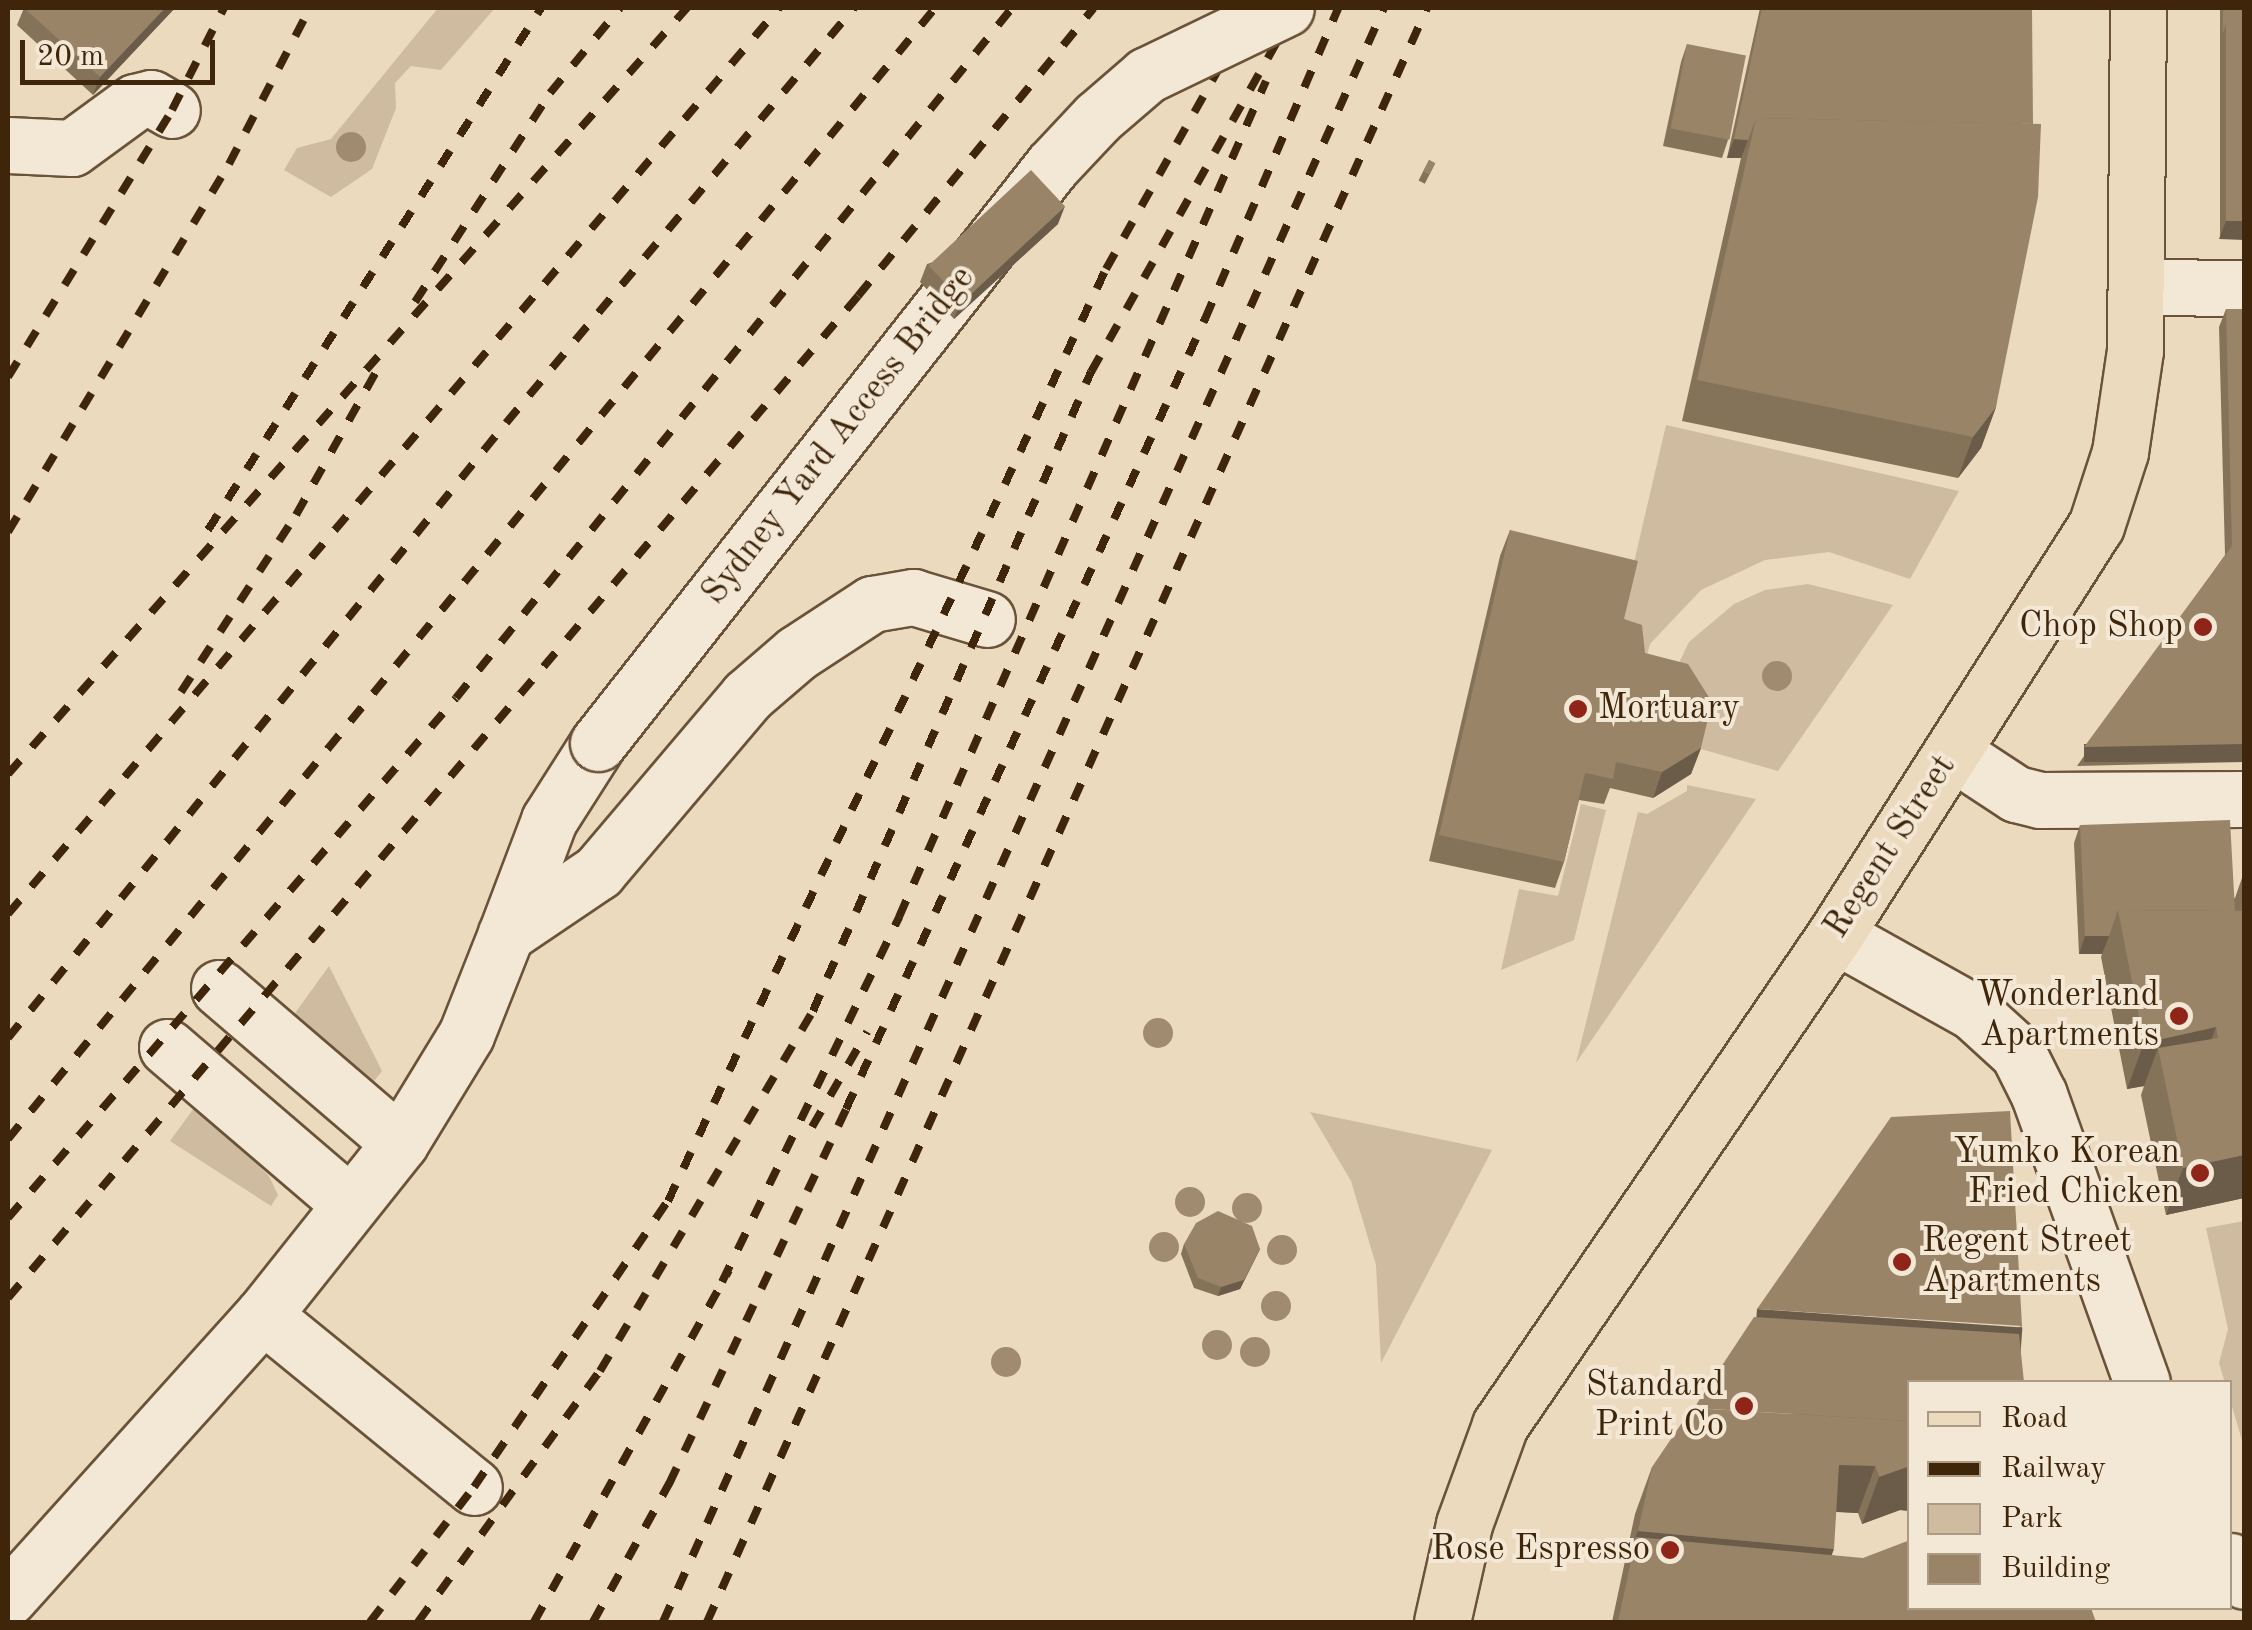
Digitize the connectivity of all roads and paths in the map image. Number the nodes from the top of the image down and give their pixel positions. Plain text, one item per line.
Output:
1 (1286, 8) edge
2 (2138, 8) edge
3 (172, 110) dead end
4 (8, 145) edge
5 (2138, 287) junction
6 (2244, 288) edge
7 (987, 618) dead end
8 (1952, 752) junction
9 (2244, 799) edge
10 (506, 934) junction
11 (1836, 935) junction
12 (219, 988) dead end
13 (168, 1047) dead end
14 (400, 1143) junction
15 (350, 1204) junction
16 (263, 1315) junction
17 (2141, 1380) edge
18 (474, 1487) dead end
19 (8, 1598) edge
20 (2244, 1615) edge
21 (1442, 1622) edge
22 (2234, 1622) edge

1 - 10 street, Sydney Yard Access Bridge, bridge
2 - 5 main road, Regent Street
3 - 4 street
5 - 6 street
5 - 8 main road, Regent Street
7 - 10 street
8 - 9 street
8 - 11 main road, Regent Street
10 - 14 street, Sydney Yard Access Bridge
11 - 17 street
11 - 21 main road, Regent Street
12 - 14 street
13 - 15 street
14 - 15 street, Sydney Yard Access Bridge
15 - 16 street, Sydney Yard Access Bridge
16 - 18 street
16 - 19 street, Sydney Yard Access Bridge
20 - 22 street

